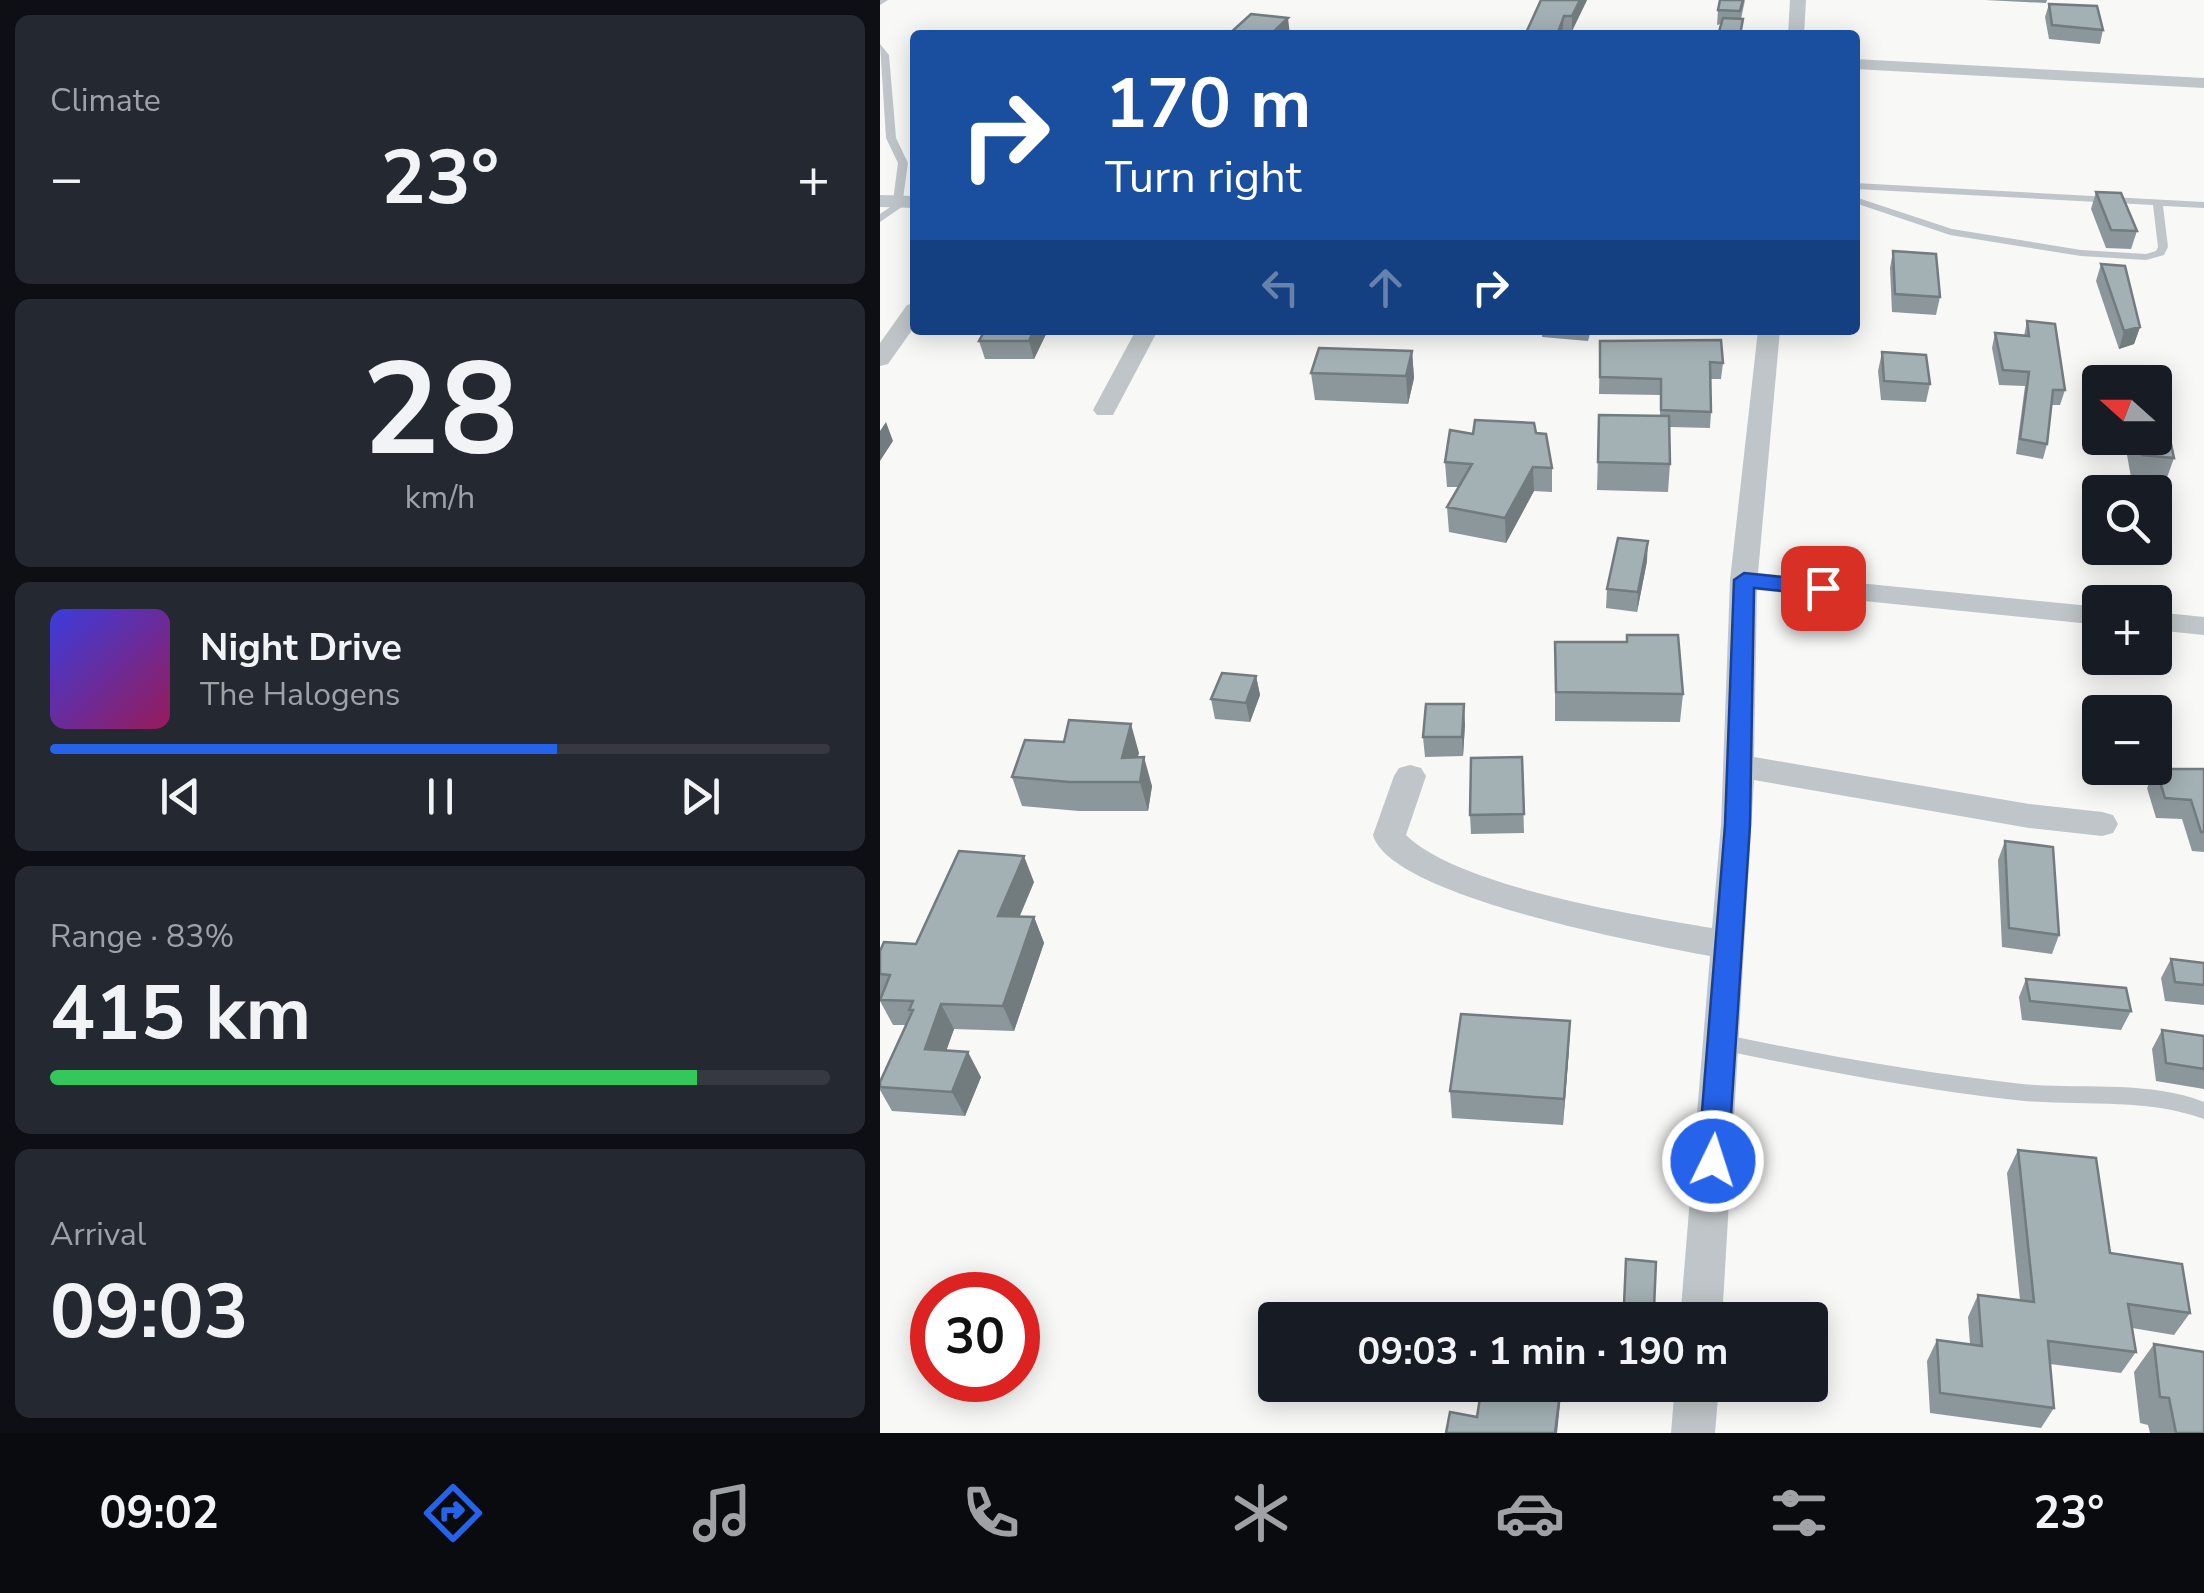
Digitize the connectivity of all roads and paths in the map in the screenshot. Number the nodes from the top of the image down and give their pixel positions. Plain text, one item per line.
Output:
1 (1798, 0) edge
2 (1796, 30) edge
3 (880, 46) edge
4 (1860, 64) edge
5 (2204, 82) edge
6 (1860, 186) edge
7 (899, 202) edge
8 (1860, 202) edge
9 (2158, 202) junction
10 (2204, 205) edge
11 (880, 219) edge
12 (910, 317) edge
13 (1144, 335) edge
14 (1768, 335) edge
15 (880, 359) edge
16 (1105, 410) dead end
17 (1744, 580) junction
18 (2082, 614) edge
19 (2172, 623) edge
20 (2204, 626) edge
21 (1739, 766) junction
22 (1410, 776) dead end
23 (2102, 824) dead end
24 (1728, 946) junction
25 (1722, 1042) junction
26 (2204, 1112) edge
27 (1703, 1302) edge
28 (1696, 1402) edge
29 (1693, 1433) edge

1 - 2 street
3 - 7 lane
4 - 5 street
6 - 9 lane
7 - 11 lane
8 - 9 lane
9 - 10 lane
12 - 15 street
13 - 16 street
14 - 17 street
17 - 18 street
17 - 21 street
19 - 20 street
21 - 23 street
21 - 24 street
22 - 24 street
24 - 25 street
25 - 26 lane
25 - 27 street
28 - 29 street

